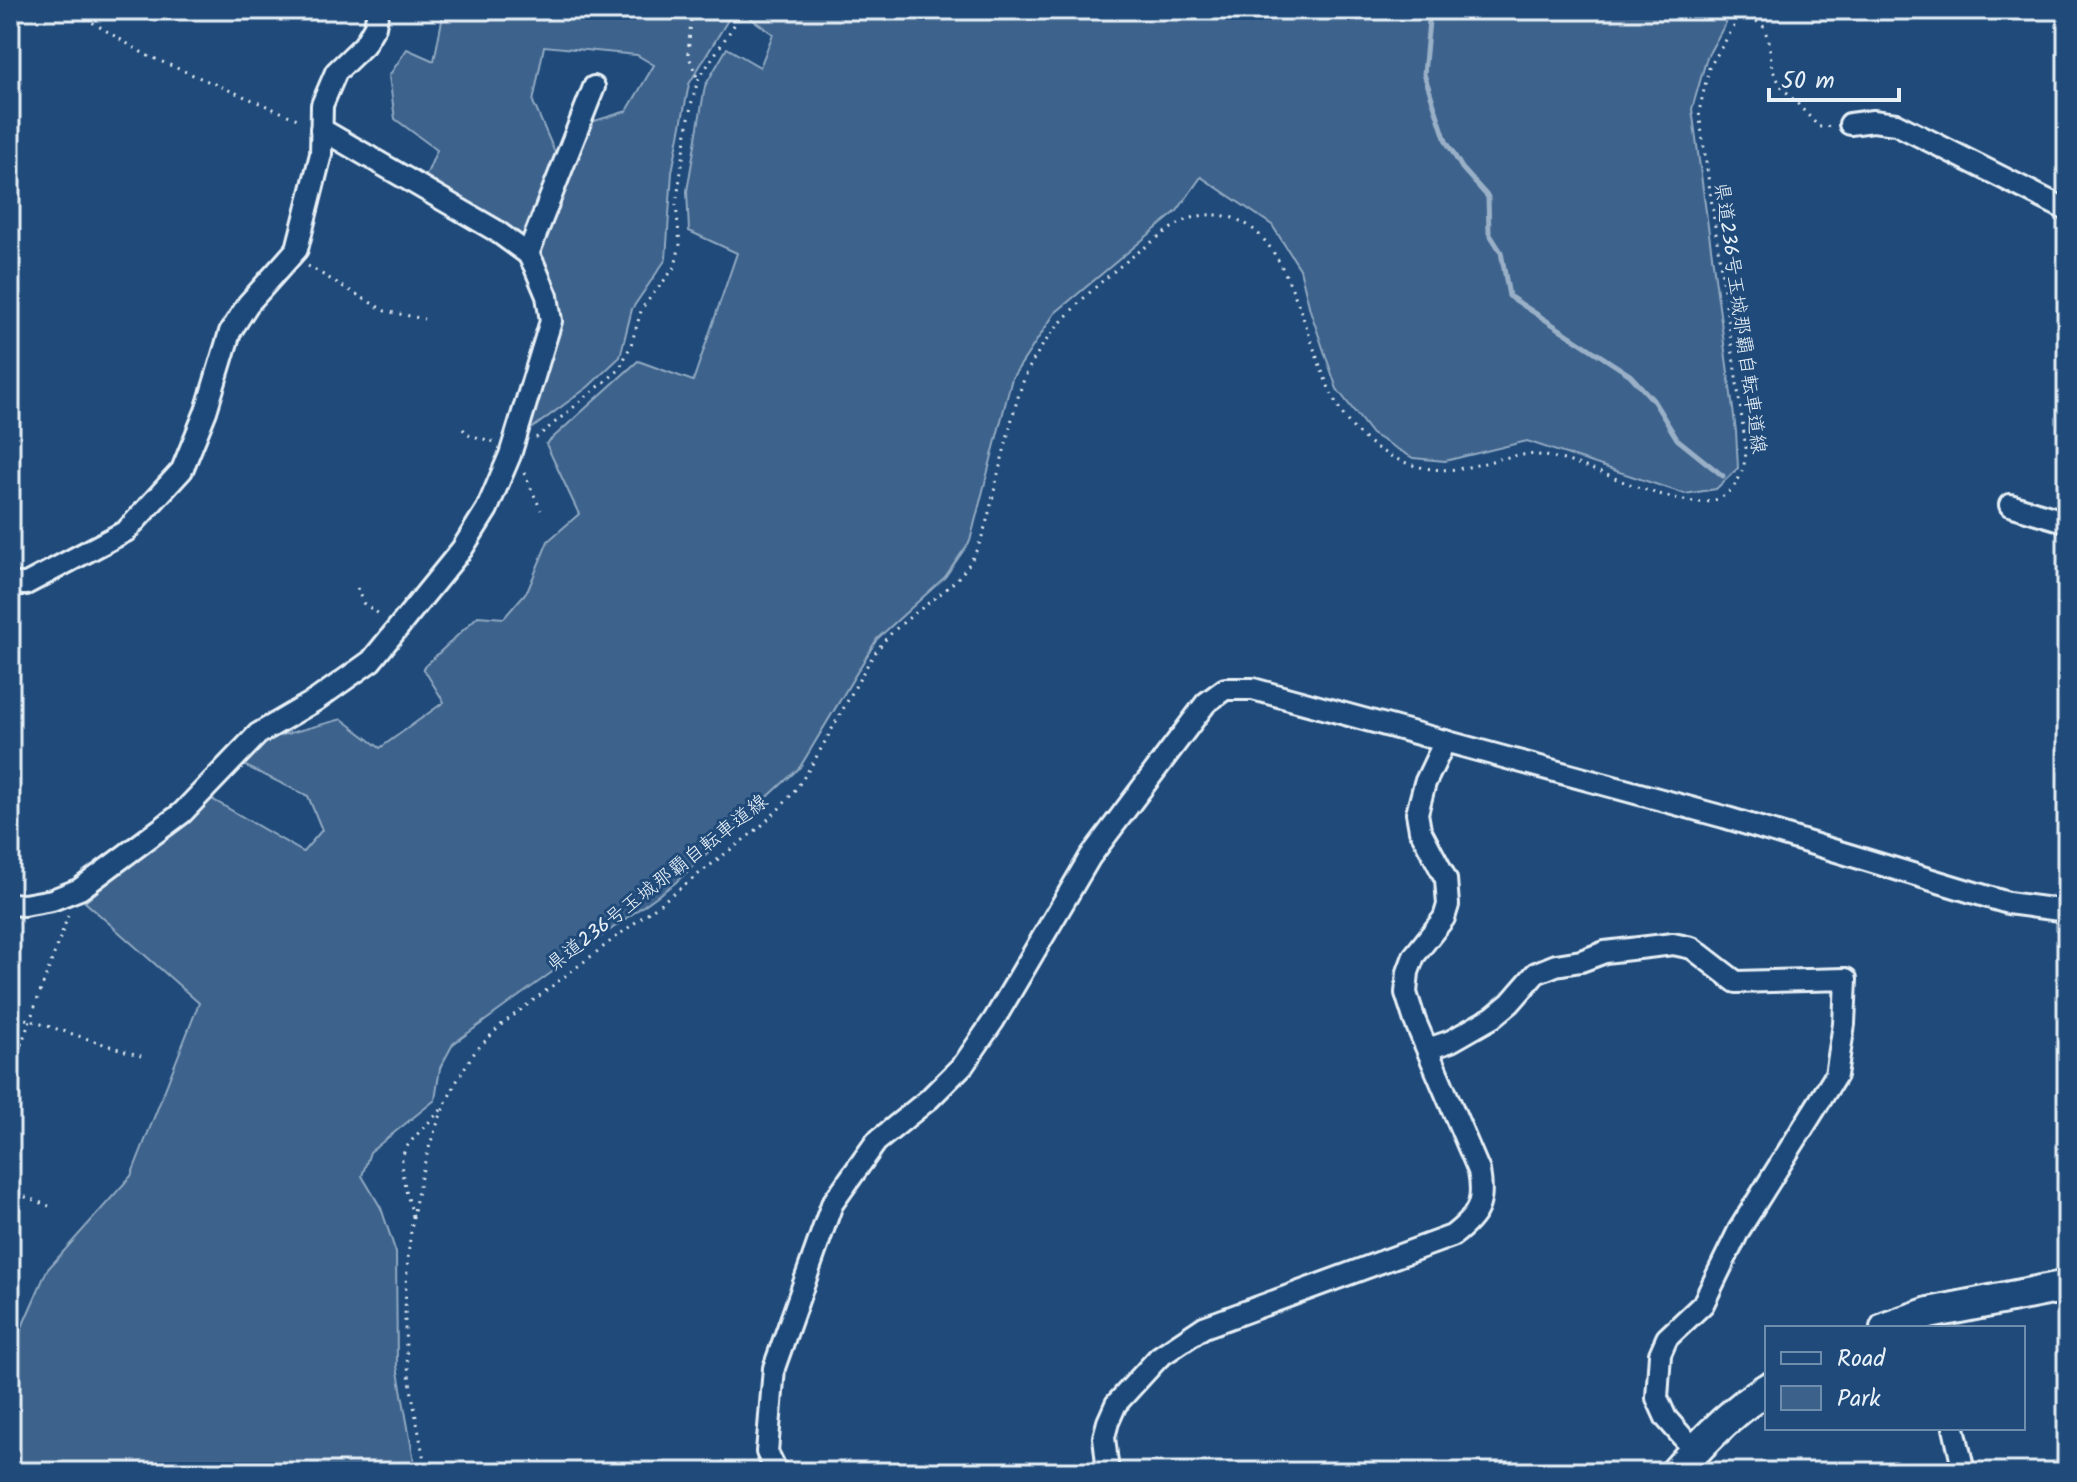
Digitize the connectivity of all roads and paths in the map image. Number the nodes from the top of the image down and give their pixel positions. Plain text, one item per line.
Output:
1 (72, 10) edge
2 (378, 10) edge
3 (744, 10) edge
4 (1743, 11) edge
5 (691, 20) dead end
6 (698, 80) junction
7 (594, 87) dead end
8 (1850, 124) joint
9 (321, 129) junction
10 (2067, 210) edge
11 (528, 254) junction
12 (291, 256) junction
13 (424, 319) dead end
14 (463, 429) dead end
15 (512, 447) junction
16 (2010, 505) dead end
17 (541, 510) dead end
18 (2067, 522) edge
19 (10, 584) edge
20 (357, 588) dead end
21 (398, 627) junction
22 (1445, 741) junction
23 (10, 904) edge
24 (2067, 911) edge
25 (68, 916) dead end
26 (10, 1014) edge
27 (30, 1021) junction
28 (1428, 1049) junction
29 (141, 1056) dead end
30 (10, 1075) edge
31 (445, 1106) junction
32 (10, 1191) edge
33 (49, 1206) dead end
34 (414, 1220) junction
35 (2067, 1286) edge
36 (1892, 1326) edge
37 (1765, 1390) edge
38 (1954, 1430) edge
39 (1685, 1461) edge
40 (426, 1472) edge
41 (777, 1472) edge
42 (1108, 1472) edge
43 (1964, 1472) edge

1 - 9 path
2 - 9 street
3 - 6 path
4 - 8 path
4 - 31 path, 県道236号玉城那覇自転車道線
5 - 6 path
6 - 15 path
7 - 11 street
8 - 10 street
9 - 11 street
9 - 12 street
11 - 15 street
12 - 13 path
12 - 19 street
14 - 15 path
15 - 17 path
15 - 21 street
16 - 18 street
20 - 21 path
21 - 23 street
22 - 24 street
22 - 28 street
22 - 41 street
25 - 27 path
26 - 27 path
27 - 29 path
27 - 30 path
28 - 39 street
28 - 42 street
31 - 34 path, 県道236号玉城那覇自転車道線
31 - 34 path
32 - 33 path
34 - 40 path, 県道236号玉城那覇自転車道線
35 - 36 main road
37 - 39 main road
38 - 43 street

